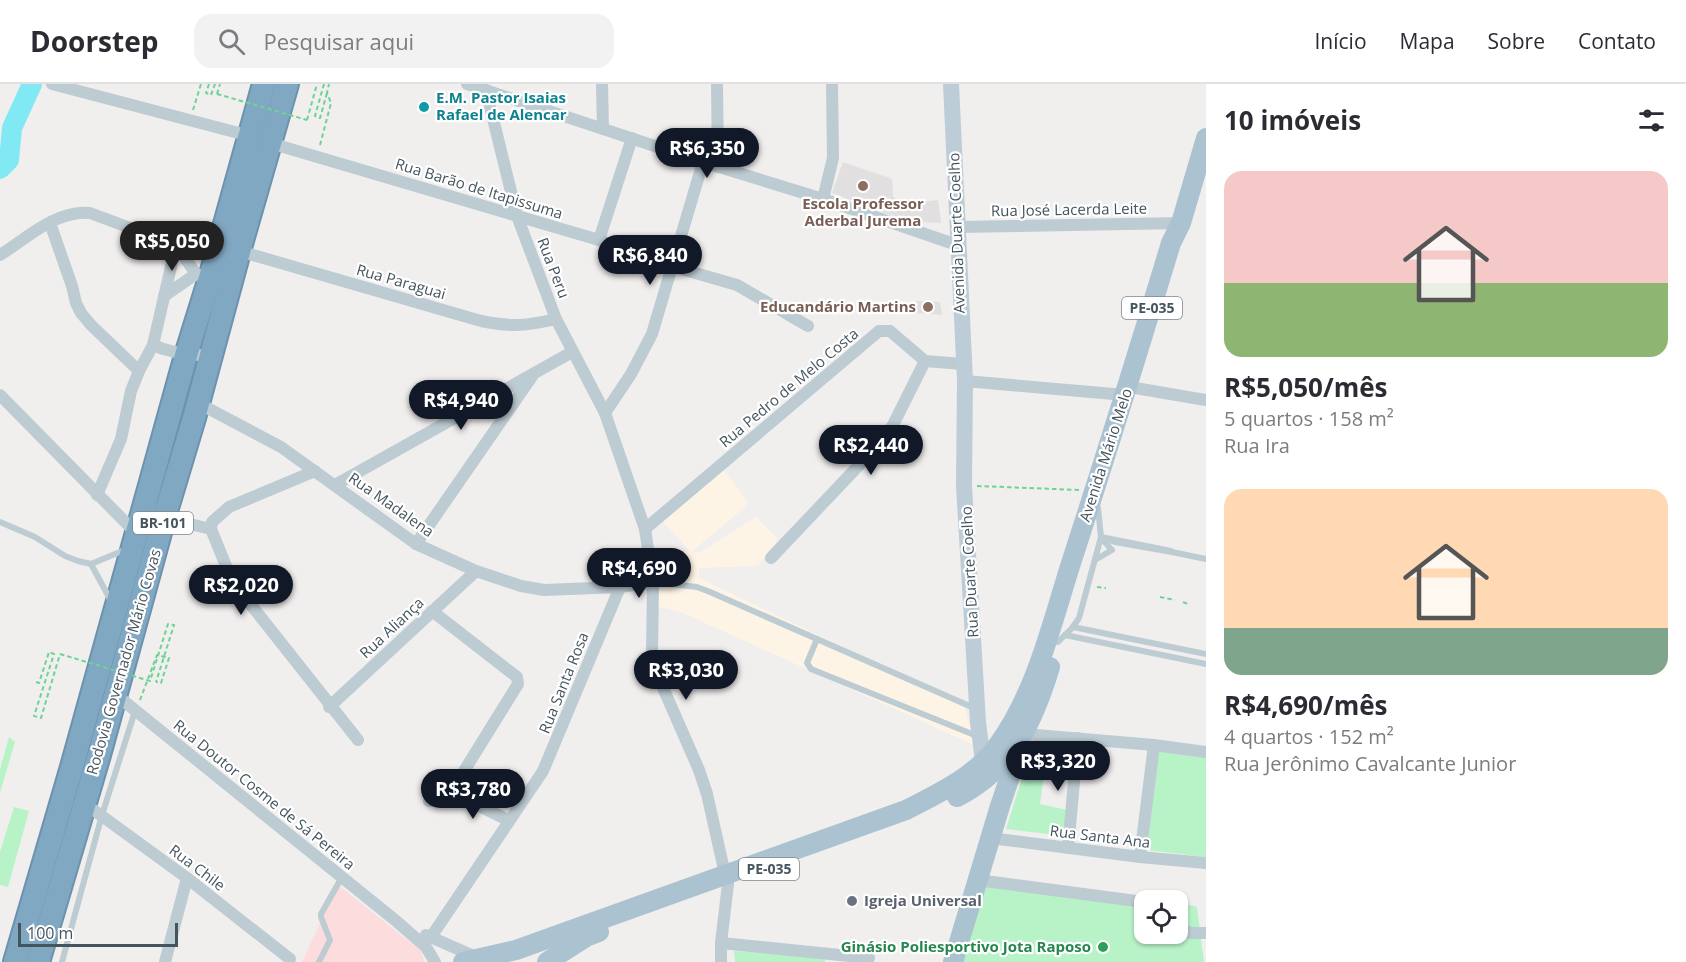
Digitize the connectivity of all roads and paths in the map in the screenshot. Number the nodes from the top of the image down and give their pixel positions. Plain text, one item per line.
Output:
1 (52, 84) edge
2 (201, 84) edge
3 (209, 84) edge
4 (214, 84) edge
5 (220, 84) edge
6 (264, 84) edge
7 (287, 84) edge
8 (317, 84) edge
9 (324, 84) edge
10 (329, 84) edge
11 (467, 84) edge
12 (602, 84) edge
13 (717, 84) edge
14 (832, 84) edge
15 (951, 84) edge
16 (486, 90) junction
17 (327, 93) junction
18 (190, 120) junction
19 (603, 129) junction
20 (632, 138) junction
21 (1206, 138) edge
22 (260, 139) junction
23 (317, 157) junction
24 (703, 162) junction
25 (718, 167) junction
26 (823, 199) junction
27 (517, 216) junction
28 (50, 223) junction
29 (1181, 223) junction
30 (957, 227) junction
31 (599, 240) junction
32 (176, 245) junction
33 (957, 245) junction
34 (239, 251) junction
35 (0, 255) edge
36 (671, 266) junction
37 (203, 276) junction
38 (164, 296) junction
39 (556, 319) junction
40 (808, 326) dead end
41 (153, 345) junction
42 (187, 352) junction
43 (572, 352) junction
44 (211, 357) junction
45 (925, 361) junction
46 (140, 371) junction
47 (535, 372) junction
48 (964, 373) junction
49 (1130, 392) junction
50 (0, 395) edge
51 (1206, 400) edge
52 (198, 403) junction
53 (605, 413) junction
54 (315, 471) junction
55 (335, 485) junction
56 (964, 486) junction
57 (98, 495) junction
58 (1096, 499) junction
59 (164, 518) junction
60 (0, 522) edge
61 (211, 529) junction
62 (645, 529) junction
63 (1101, 537) junction
64 (135, 540) junction
65 (416, 544) junction
66 (771, 558) dead end
67 (1206, 559) edge
68 (1095, 560) junction
69 (91, 564) junction
70 (476, 571) junction
71 (653, 582) junction
72 (620, 587) junction
73 (1160, 597) dead end
74 (1175, 600) dead end
75 (1183, 603) dead end
76 (1188, 604) dead end
77 (116, 609) junction
78 (432, 611) junction
79 (1073, 627) junction
80 (1061, 638) junction
81 (817, 639) junction
82 (1206, 654) edge
83 (1206, 664) edge
84 (36, 682) dead end
85 (115, 694) junction
86 (329, 707) junction
87 (977, 709) junction
88 (135, 711) junction
89 (1024, 734) junction
90 (980, 737) junction
91 (1078, 738) junction
92 (358, 740) dead end
93 (1154, 745) junction
94 (1206, 752) edge
95 (987, 769) junction
96 (452, 792) junction
97 (429, 801) dead end
98 (1000, 806) junction
99 (93, 809) junction
100 (508, 820) junction
101 (990, 838) junction
102 (1068, 848) junction
103 (1140, 857) junction
104 (1206, 863) edge
105 (342, 877) junction
106 (187, 878) junction
107 (726, 879) junction
108 (977, 880) junction
109 (1134, 901) edge
110 (395, 920) junction
111 (1188, 932) edge
112 (1206, 933) edge
113 (431, 937) junction
114 (721, 942) junction
115 (869, 958) dead end
116 (290, 959) dead end
117 (481, 960) edge
118 (15, 962) edge
119 (38, 962) edge
120 (62, 962) edge
121 (165, 962) edge
122 (319, 962) edge
123 (435, 962) edge
124 (547, 962) edge
125 (721, 962) edge
126 (953, 962) edge

1 - 18 street, Rua Barão de Itapissuma
2 - 18 path
3 - 4 path
5 - 8 path, bridge
6 - 22 highway, Rodovia Governador Mário Covas / BR-101
7 - 22 highway, Rodovia Governador Mário Covas / BR-101
9 - 17 path
10 - 17 path
11 - 16 street
12 - 19 street
13 - 25 street
14 - 26 street
15 - 30 main road, Avenida Duarte Coelho
16 - 19 street
16 - 27 street, Rua Peru
17 - 23 path
18 - 22 street, Rua Barão de Itapissuma
19 - 20 street
20 - 24 street
20 - 31 street
21 - 29 main road, Avenida Mário Melo / PE-035
22 - 23 street, Rua Barão de Itapissuma
22 - 34 highway, Rodovia Governador Mário Covas / BR-101
22 - 37 highway, Rodovia Governador Mário Covas / BR-101
23 - 27 street, Rua Barão de Itapissuma
24 - 25 street
24 - 36 street
25 - 26 street
26 - 33 street
27 - 31 street, Rua Barão de Itapissuma
27 - 39 street, Rua Peru
28 - 32 street
28 - 35 street
28 - 46 street
29 - 30 street, Rua José Lacerda Leite
29 - 49 main road, Avenida Mário Melo / PE-035
30 - 33 main road, Avenida Duarte Coelho
31 - 36 street, Rua Barão de Itapissuma
32 - 37 street
32 - 38 street
33 - 48 main road, Avenida Duarte Coelho
34 - 39 street, Rua Paraguai
34 - 44 highway, Rodovia Governador Mário Covas / BR-101
36 - 40 street, Rua Barão de Itapissuma
36 - 53 street
37 - 38 street
37 - 42 highway, Rodovia Governador Mário Covas / BR-101
38 - 41 street
39 - 43 street, Rua Peru
41 - 42 street
41 - 46 street
42 - 44 street
42 - 64 highway, Rodovia Governador Mário Covas / BR-101
43 - 47 street
43 - 53 street, Rua Peru
44 - 52 highway, Rodovia Governador Mário Covas / BR-101
45 - 48 street
45 - 62 street, Rua Pedro de Melo Costa
45 - 66 street
46 - 57 street
47 - 55 street
47 - 65 street
48 - 49 street
48 - 56 main road, Rua Duarte Coelho
49 - 51 street
49 - 58 main road, Avenida Mário Melo / PE-035
50 - 57 street
52 - 54 street, Rua Madalena
52 - 59 highway, Rodovia Governador Mário Covas / BR-101
53 - 62 street, Rua Peru
54 - 55 street, Rua Madalena
54 - 61 street
55 - 65 street, Rua Madalena
56 - 58 path
56 - 87 main road, Rua Duarte Coelho
57 - 64 street
58 - 63 lane
58 - 80 main road, Avenida Mário Melo / PE-035
58 - 95 main road, Avenida Mário Melo / PE-035
59 - 61 street
59 - 85 highway, Rodovia Governador Mário Covas / BR-101
60 - 69 lane
61 - 86 street
62 - 71 street, Rua Peru
63 - 67 lane
63 - 68 lane
63 - 68 lane
64 - 69 lane
64 - 77 highway, Rodovia Governador Mário Covas / BR-101
65 - 70 street, Rua Madalena
68 - 79 lane
69 - 77 lane
70 - 72 street, Rua Madalena
70 - 78 street, Rua Aliança
71 - 72 street, Rua Madalena
71 - 81 lane
71 - 107 street, Rua Peru
72 - 100 street, Rua Santa Rosa
73 - 74 path
75 - 76 path
77 - 118 highway, Rodovia Governador Mário Covas / BR-101
78 - 86 street, Rua Aliança
78 - 96 street
79 - 80 lane
79 - 82 lane
80 - 83 lane
80 - 89 main road, Avenida Mário Melo / PE-035
81 - 87 lane
81 - 90 lane
84 - 88 path, bridge
85 - 88 street, Rua Doutor Cosme de Sá Pereira
85 - 99 highway, Rodovia Governador Mário Covas / BR-101
86 - 92 street
87 - 90 main road, Rua Duarte Coelho
88 - 99 lane
88 - 105 street, Rua Doutor Cosme de Sá Pereira
89 - 91 street
89 - 95 main road, Avenida Mário Melo / PE-035
89 - 98 main road
90 - 95 main road, Rua Duarte Coelho
91 - 93 street
91 - 102 street
93 - 94 street
93 - 103 street
95 - 98 main road
95 - 107 main road, PE-035
96 - 97 street
96 - 100 street
98 - 101 main road
99 - 106 street, Rua Chile
99 - 119 highway, Rodovia Governador Mário Covas / BR-101
99 - 120 lane
100 - 113 street, Rua Santa Rosa
101 - 102 street, Rua Santa Ana
101 - 108 main road
102 - 103 street, Rua Santa Ana
103 - 104 street, Rua Santa Ana
105 - 110 street, Rua Doutor Cosme de Sá Pereira
105 - 122 lane
106 - 116 street, Rua Chile
106 - 121 street
107 - 114 street, Rua Peru
107 - 117 main road, PE-035
107 - 124 main road, PE-035
108 - 109 street
108 - 126 main road
110 - 113 street
110 - 123 street
111 - 112 street
113 - 117 street
114 - 115 street
114 - 125 street, Rua Peru

